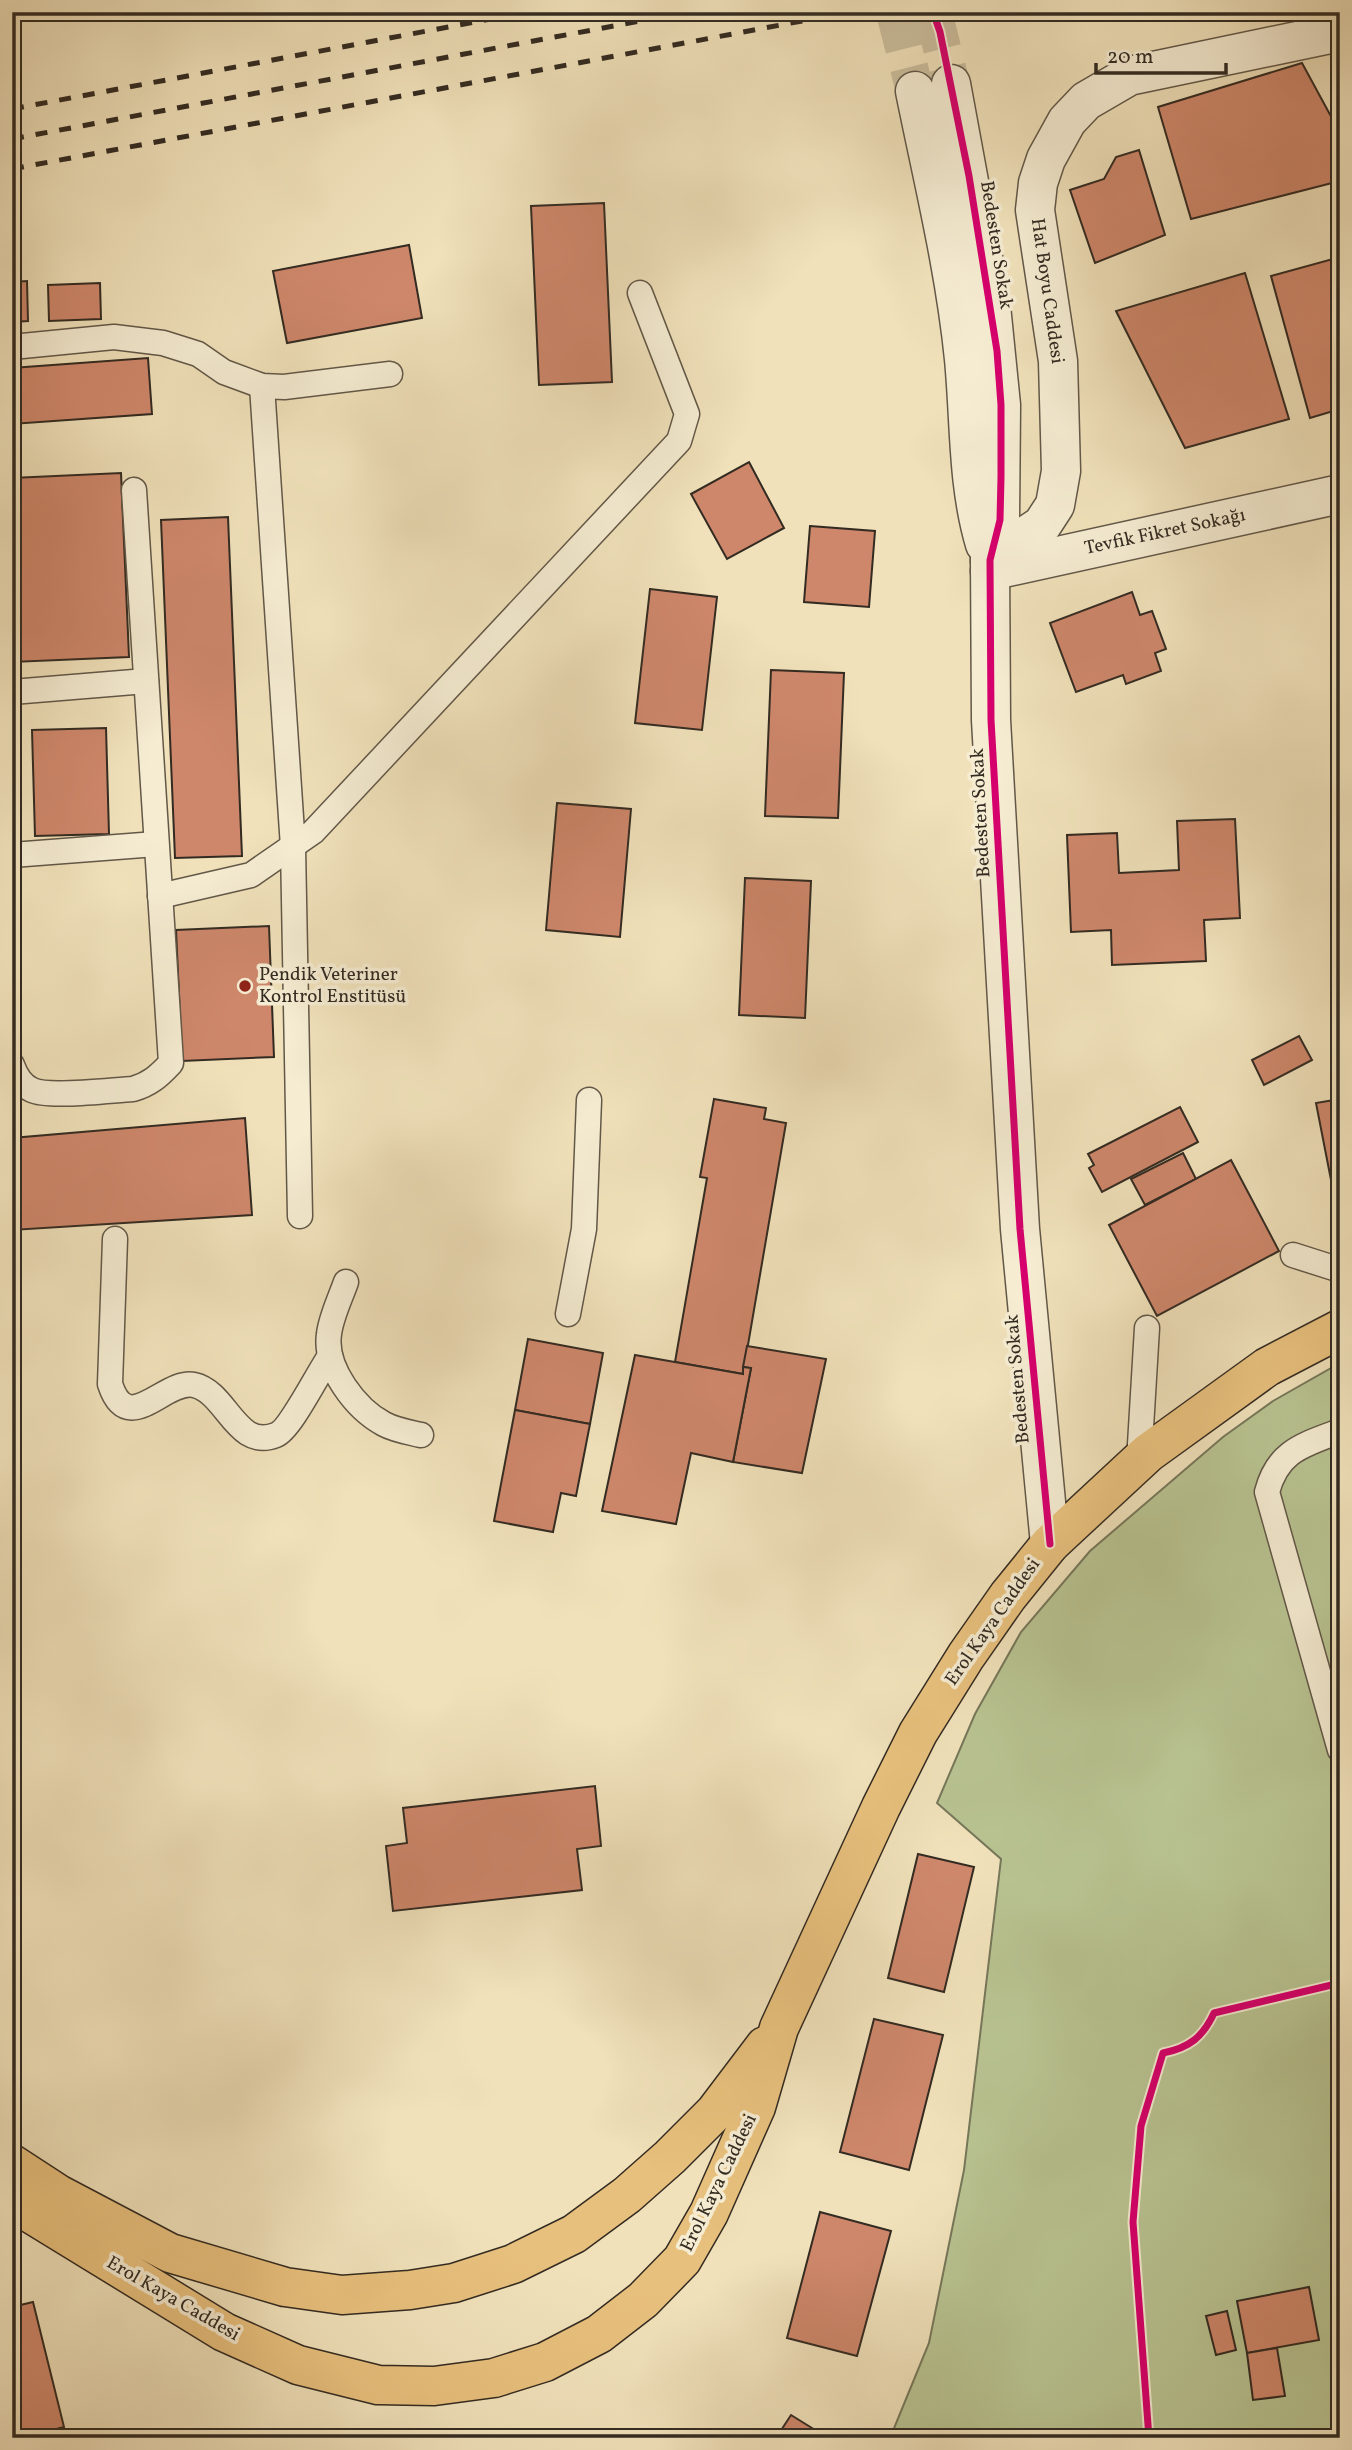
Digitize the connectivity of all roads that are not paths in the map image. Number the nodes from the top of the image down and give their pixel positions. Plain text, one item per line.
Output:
1 (1340, 32) edge
2 (933, 88) tunnel mouth
3 (639, 293) dead end
4 (12, 347) edge
5 (390, 374) dead end
6 (262, 386) junction
7 (134, 490) dead end
8 (1340, 494) edge
9 (990, 565) junction
10 (146, 681) junction
11 (12, 692) edge
12 (156, 844) junction
13 (293, 847) junction
14 (12, 855) edge
15 (160, 897) junction
16 (12, 1065) edge
17 (589, 1100) dead end
18 (300, 1216) dead end
19 (115, 1239) dead end
20 (1293, 1255) dead end
21 (1340, 1270) edge
22 (346, 1282) dead end
23 (568, 1314) dead end
24 (1147, 1328) dead end
25 (1340, 1329) edge
26 (330, 1356) junction
27 (1340, 1430) edge
28 (421, 1435) dead end
29 (1139, 1461) junction
30 (1050, 1544) junction
31 (1340, 1750) edge
32 (779, 2028) junction
33 (12, 2164) edge
34 (12, 2202) edge

1 - 9 street, Hat Boyu Caddesi
2 - 9 street, Bedesten Sokak
3 - 13 lane
4 - 6 lane
5 - 6 lane
6 - 13 lane
7 - 10 lane
8 - 9 street, Tevfik Fikret Sokağı
9 - 30 street, Bedesten Sokak
10 - 11 lane
10 - 12 lane
12 - 14 lane
12 - 15 lane
13 - 15 lane
13 - 18 lane
15 - 16 lane
17 - 23 lane
19 - 26 lane
20 - 21 lane
22 - 26 lane
24 - 29 lane
25 - 29 main road, Erol Kaya Caddesi
26 - 28 lane
27 - 31 lane
29 - 30 main road, Erol Kaya Caddesi
30 - 32 main road, Erol Kaya Caddesi
32 - 33 main road, Erol Kaya Caddesi
32 - 34 main road, Erol Kaya Caddesi

